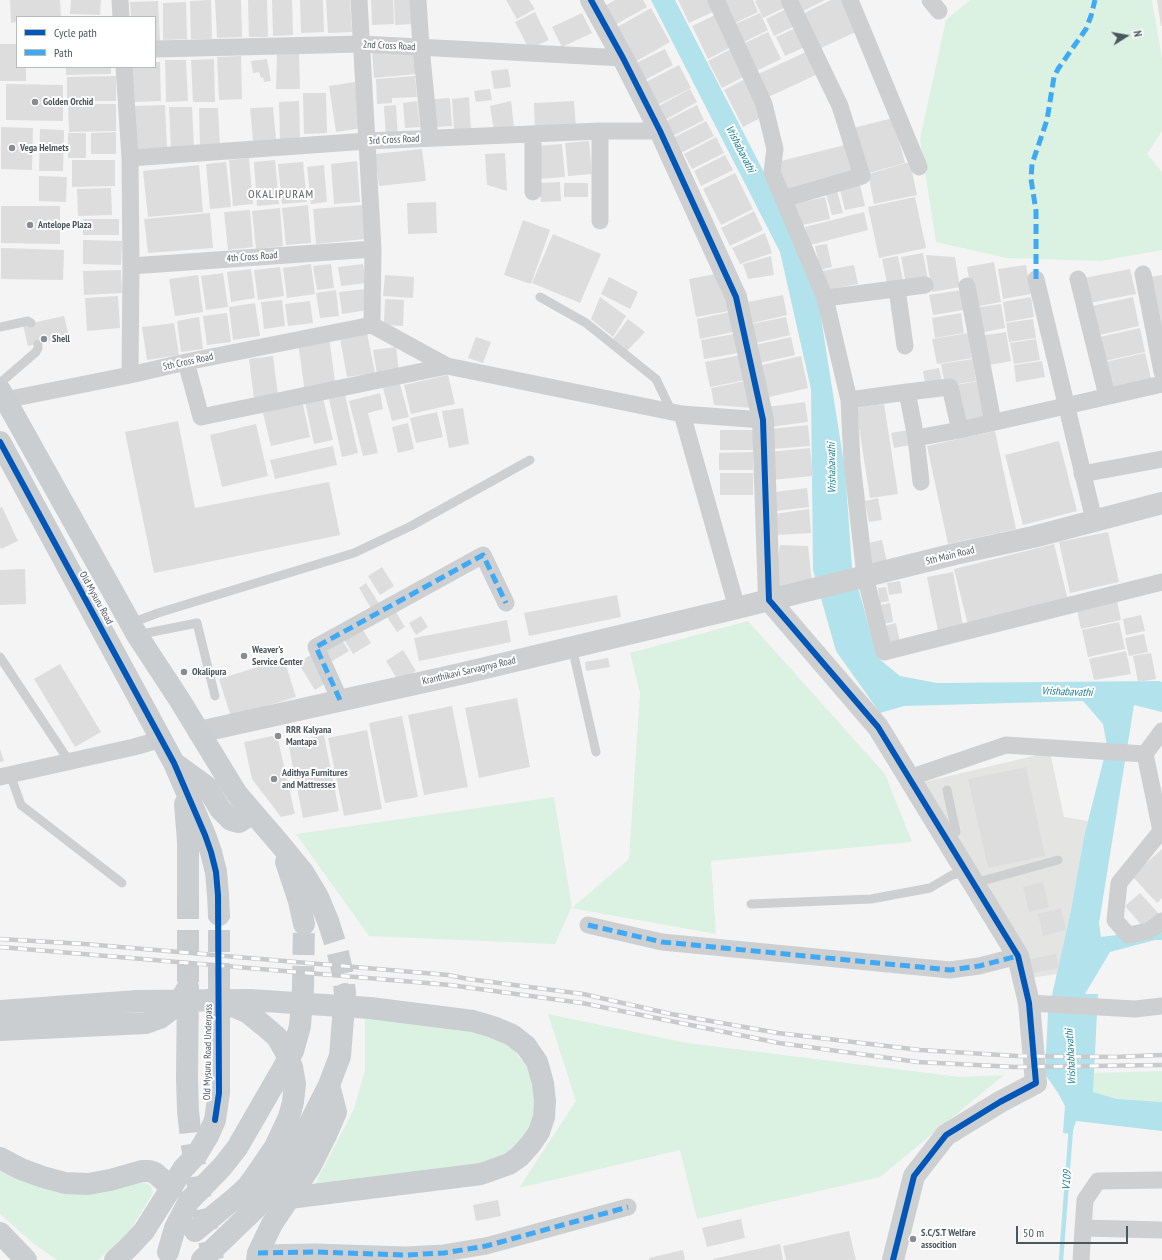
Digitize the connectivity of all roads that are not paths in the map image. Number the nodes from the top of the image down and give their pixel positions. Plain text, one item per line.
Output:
1 (120, 0) edge
2 (359, 0) edge
3 (418, 0) edge
4 (591, 0) edge
5 (716, 0) edge
6 (789, 0) edge
7 (850, 0) edge
8 (121, 16) edge
9 (362, 44) junction
10 (421, 47) junction
11 (156, 49) edge
12 (623, 58) junction
13 (124, 68) edge
14 (660, 131) junction
15 (600, 132) junction
16 (533, 134) junction
17 (430, 138) junction
18 (367, 141) junction
19 (130, 158) junction
20 (919, 167) dead end
21 (533, 192) dead end
22 (783, 199) junction
23 (600, 221) dead end
24 (373, 249) junction
25 (131, 266) junction
26 (1143, 274) dead end
27 (1036, 279) dead end
28 (1078, 279) dead end
29 (925, 285) dead end
30 (967, 286) dead end
31 (897, 289) junction
32 (540, 297) dead end
33 (825, 298) junction
34 (31, 323) dead end
35 (372, 325) junction
36 (0, 327) edge
37 (38, 344) dead end
38 (905, 346) dead end
39 (186, 362) junction
40 (447, 366) junction
41 (1162, 372) edge
42 (130, 375) junction
43 (1162, 384) edge
44 (2, 391) edge
45 (907, 392) junction
46 (1107, 396) junction
47 (849, 400) junction
48 (1066, 406) junction
49 (675, 412) junction
50 (764, 420) junction
51 (993, 422) junction
52 (960, 430) junction
53 (916, 438) junction
54 (0, 442) edge
55 (1162, 459) edge
56 (530, 460) dead end
57 (1082, 474) junction
58 (921, 482) dead end
59 (1162, 503) edge
60 (1094, 520) junction
61 (865, 576) junction
62 (1162, 582) edge
63 (768, 600) junction
64 (506, 603) dead end
65 (737, 608) junction
66 (134, 629) junction
67 (572, 647) junction
68 (0, 657) edge
69 (215, 696) dead end
70 (340, 700) junction
71 (1162, 731) edge
72 (199, 732) junction
73 (162, 739) junction
74 (596, 752) dead end
75 (1145, 754) junction
76 (69, 761) junction
77 (174, 763) junction
78 (5, 776) edge
79 (910, 778) junction
80 (947, 790) dead end
81 (253, 813) junction
82 (947, 841) junction
83 (280, 844) junction
84 (1058, 860) dead end
85 (970, 877) junction
86 (122, 883) dead end
87 (188, 897) tunnel mouth
88 (751, 904) dead end
89 (219, 915) tunnel mouth
90 (328, 921) tunnel mouth
91 (1162, 921) edge
92 (304, 924) tunnel mouth
93 (588, 925) dead end
94 (1018, 956) junction
95 (303, 988) tunnel mouth
96 (213, 992) junction
97 (346, 994) tunnel mouth
98 (1029, 1003) junction
99 (1162, 1006) edge
100 (0, 1011) edge
101 (0, 1030) edge
102 (329, 1085) junction
103 (188, 1111) tunnel mouth
104 (0, 1158) edge
105 (1162, 1180) edge
106 (172, 1188) junction
107 (289, 1198) junction
108 (628, 1207) dead end
109 (1083, 1228) junction
110 (1162, 1230) edge
111 (0, 1233) edge
112 (22, 1256) edge
113 (163, 1256) edge
114 (257, 1257) edge
115 (115, 1260) edge
116 (202, 1260) edge
117 (893, 1260) edge
118 (1081, 1260) edge

1 - 8 street
2 - 9 street
3 - 10 street
4 - 12 street
5 - 22 street
6 - 22 street
7 - 20 street
9 - 10 street, 2nd Cross Road
9 - 11 street, 2nd Cross Road
9 - 18 street
10 - 12 street, 2nd Cross Road
10 - 17 street
12 - 14 street
13 - 19 street
14 - 15 street, 3rd Cross Road
14 - 50 street
15 - 16 street, 3rd Cross Road
15 - 23 street
16 - 17 street, 3rd Cross Road
16 - 21 street
17 - 18 street, 3rd Cross Road
18 - 19 street, 3rd Cross Road
18 - 24 street
19 - 25 street
22 - 33 street
24 - 25 street, 4th Cross Road
24 - 35 street
25 - 42 street
26 - 41 street
27 - 48 street
28 - 46 street
29 - 31 street
30 - 51 street
31 - 33 street
31 - 38 street
32 - 49 lane
33 - 47 street
34 - 36 lane
35 - 39 street, 5th Cross Road
35 - 40 street
37 - 44 lane
39 - 40 street
39 - 42 street, 5th Cross Road
40 - 49 street
42 - 44 street, 5th Cross Road
43 - 46 street
44 - 66 main road, Old Mysuru Road
45 - 47 street
45 - 52 street
45 - 53 street
46 - 48 street
47 - 61 street
48 - 51 street
48 - 57 street
49 - 50 street
49 - 65 street
50 - 63 street
51 - 52 street
52 - 53 street
53 - 58 street
54 - 73 main road, Old Mysuru Road
55 - 57 street
56 - 66 lane
57 - 60 street
59 - 60 street, 5th Main Road
60 - 61 street, 5th Main Road
61 - 62 street
61 - 63 street, 5th Main Road
63 - 65 street, 5th Main Road
63 - 79 street
64 - 70 street
65 - 67 street, Kranthikavi Sarvagnya Road
66 - 69 lane
66 - 72 main road, Old Mysuru Road
67 - 70 street, Kranthikavi Sarvagnya Road
67 - 74 lane
68 - 76 lane
70 - 72 street, Kranthikavi Sarvagnya Road
71 - 75 street
72 - 81 main road, Old Mysuru Road
73 - 76 street
73 - 77 main road, Old Mysuru Road
75 - 79 street
75 - 91 street
76 - 78 street
77 - 81 main road
77 - 87 main road
77 - 89 main road
78 - 86 lane
79 - 82 street
80 - 82 lane
81 - 83 main road, Old Mysuru Road
82 - 85 street
83 - 90 main road
83 - 92 main road
84 - 85 lane
85 - 88 lane
85 - 94 street
93 - 94 street
94 - 98 street
95 - 113 main road
96 - 100 main road, bridge
96 - 106 main road, Old Mysuru Road Underpass
96 - 107 main road, bridge
96 - 113 main road, bridge
97 - 102 main road
98 - 99 street
98 - 117 street
101 - 103 main road, Old Mysuru Road Underpass
102 - 107 main road
102 - 116 main road, bridge
104 - 106 main road
105 - 109 street
106 - 115 main road, Old Mysuru Road Underpass
107 - 114 main road
108 - 114 street
109 - 110 street
109 - 118 street
111 - 112 main road

